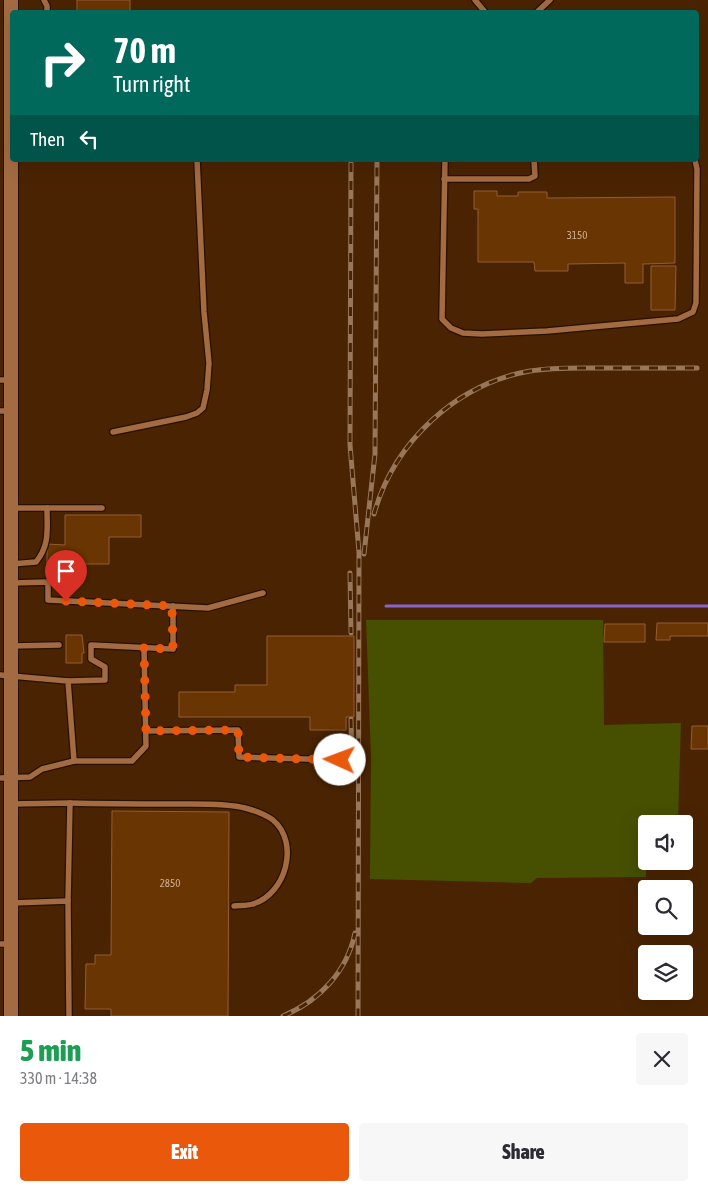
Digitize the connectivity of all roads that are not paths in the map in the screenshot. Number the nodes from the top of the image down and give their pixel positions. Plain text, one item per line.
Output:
1 (475, 0) edge
2 (550, 0) edge
3 (483, 10) edge
4 (539, 10) edge
5 (10, 86) edge
6 (10, 118) edge
7 (11, 162) edge
8 (197, 162) edge
9 (445, 162) edge
10 (534, 162) edge
11 (695, 162) edge
12 (444, 178) junction
13 (6, 380) edge
14 (6, 411) edge
15 (113, 432) dead end
16 (11, 508) junction
17 (47, 508) junction
18 (102, 508) dead end
19 (11, 564) junction
20 (11, 583) junction
21 (263, 594) dead end
22 (172, 606) junction
23 (59, 645) dead end
24 (11, 646) junction
25 (144, 648) junction
26 (6, 674) edge
27 (68, 681) junction
28 (146, 731) junction
29 (340, 760) dead end
30 (74, 761) junction
31 (6, 777) edge
32 (70, 803) junction
33 (11, 804) junction
34 (68, 901) junction
35 (11, 903) junction
36 (234, 906) dead end
37 (6, 944) edge
38 (11, 1016) edge
39 (69, 1016) edge

1 - 3 lane
2 - 4 lane
5 - 6 street
7 - 13 street
8 - 15 lane
9 - 12 lane
10 - 12 lane
11 - 12 lane
13 - 14 street
14 - 16 street
16 - 17 lane
16 - 19 street
17 - 18 lane
17 - 19 lane
19 - 20 street
20 - 22 lane
20 - 24 street
21 - 22 lane
22 - 25 lane
23 - 24 lane
24 - 26 street
25 - 27 lane
25 - 28 lane
26 - 27 lane
26 - 31 street
27 - 30 lane
28 - 29 lane
28 - 30 lane
30 - 31 lane
31 - 33 street
32 - 33 lane
32 - 34 lane
32 - 36 lane
33 - 35 street
34 - 35 lane
34 - 39 lane
35 - 37 street
37 - 38 street

